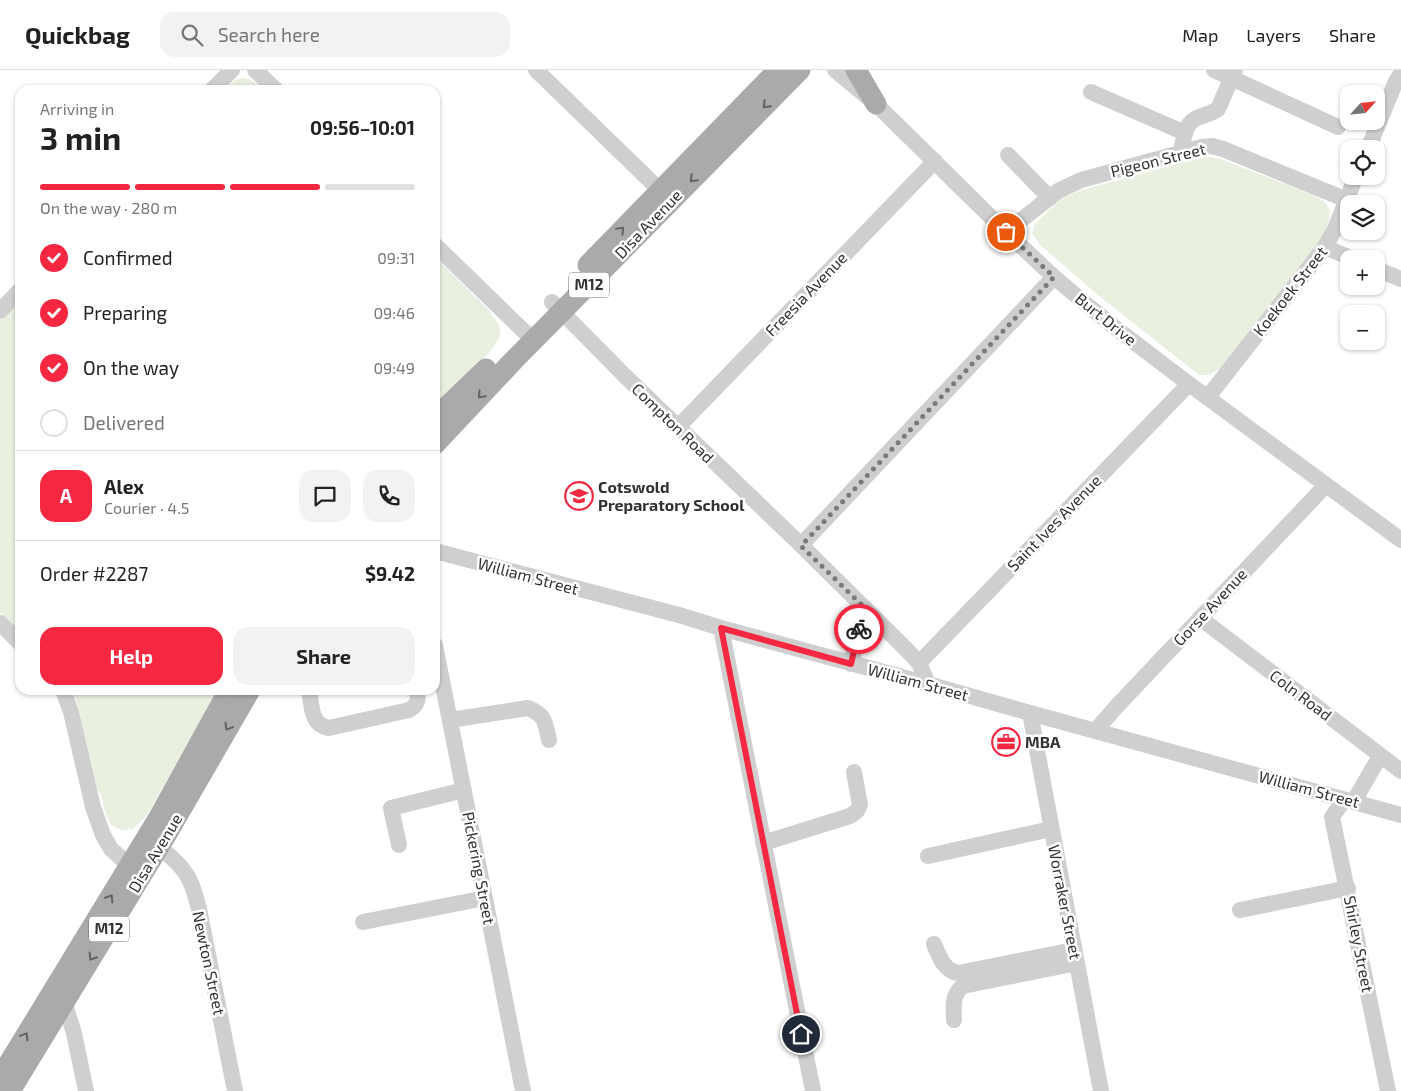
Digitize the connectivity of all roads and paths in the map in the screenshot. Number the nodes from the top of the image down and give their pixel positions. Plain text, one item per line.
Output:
1 (232, 70) edge
2 (255, 70) edge
3 (536, 70) edge
4 (778, 70) edge
5 (800, 70) edge
6 (834, 70) edge
7 (856, 70) edge
8 (1214, 70) edge
9 (1234, 74) edge
10 (1401, 74) edge
11 (217, 85) edge
12 (271, 85) edge
13 (1091, 92) dead end
14 (876, 104) junction
15 (1338, 127) dead end
16 (1185, 133) junction
17 (1372, 140) edge
18 (1181, 152) junction
19 (1008, 155) dead end
20 (934, 161) junction
21 (665, 196) junction
22 (1050, 198) junction
23 (1340, 198) edge
24 (1340, 216) edge
25 (1006, 232) junction
26 (1325, 247) junction
27 (440, 250) edge
28 (1340, 253) edge
29 (1385, 273) edge
30 (1054, 277) junction
31 (1401, 279) edge
32 (15, 295) edge
33 (557, 308) junction
34 (0, 311) edge
35 (528, 336) junction
36 (1189, 384) junction
37 (1208, 397) junction
38 (440, 413) edge
39 (678, 427) junction
40 (440, 438) edge
41 (1326, 485) junction
42 (1401, 540) edge
43 (801, 546) junction
44 (440, 552) edge
45 (864, 607) junction
46 (1200, 618) junction
47 (0, 623) edge
48 (721, 628) junction
49 (15, 637) edge
50 (920, 663) junction
51 (851, 664) junction
52 (440, 670) edge
53 (928, 684) junction
54 (65, 695) edge
55 (226, 695) edge
56 (247, 695) edge
57 (310, 695) edge
58 (418, 695) edge
59 (1030, 713) junction
60 (450, 720) junction
61 (1096, 730) junction
62 (549, 740) dead end
63 (1380, 756) junction
64 (1401, 771) edge
65 (854, 772) dead end
66 (464, 790) junction
67 (1349, 801) junction
68 (1401, 815) edge
69 (1051, 829) junction
70 (153, 842) junction
71 (763, 843) junction
72 (399, 846) dead end
73 (928, 856) dead end
74 (135, 871) junction
75 (1348, 888) junction
76 (485, 898) junction
77 (1240, 910) dead end
78 (363, 922) dead end
79 (934, 944) dead end
80 (1075, 957) junction
81 (64, 1002) junction
82 (954, 1020) dead end
83 (0, 1078) edge
84 (1401, 1088) edge
85 (10, 1091) edge
86 (86, 1091) edge
87 (235, 1091) edge
88 (523, 1091) edge
89 (813, 1091) edge
90 (1101, 1091) edge
91 (1388, 1091) edge

1 - 11 street
2 - 12 street
3 - 21 street
4 - 21 main road, Disa Avenue / M12
5 -> 21 main road, Disa Avenue / M12
6 - 14 street, Burt Drive
7 - 14 main road
8 - 9 street
9 - 15 street
9 - 16 street
10 - 17 street
13 - 16 street
14 - 20 street, Burt Drive
16 - 18 street
18 - 22 street, Pigeon Street
18 - 23 street, Pigeon Street
19 - 22 street
20 - 25 street, Burt Drive
20 - 39 street, Freesia Avenue
21 - 33 main road, Disa Avenue / M12
22 - 25 street, Pigeon Street
24 - 26 street, Koekoek Street
25 - 30 street, Burt Drive
26 - 28 street
26 - 37 street, Koekoek Street
27 - 35 street
29 - 31 street
30 - 36 street, Burt Drive
30 - 43 street
32 - 34 street
33 - 35 main road, Disa Avenue / M12
33 - 39 street, Compton Road
35 - 38 main road, Disa Avenue / M12
35 -> 40 main road, Disa Avenue / M12
36 - 37 street, Burt Drive
36 - 50 street, Saint Ives Avenue
37 - 41 street, Burt Drive
39 - 43 street, Compton Road
41 - 42 street, Burt Drive
41 - 46 street, Gorse Avenue
43 - 45 street, Compton Road
44 - 48 street, William Street
45 - 50 street, Compton Road
45 - 51 street
46 - 61 street, Gorse Avenue
46 - 63 street, Coln Road
47 - 49 street
48 - 51 street, William Street
48 - 71 street
50 - 53 street, Compton Road
51 - 53 street, William Street
52 - 60 street, Pickering Street
53 - 59 street, William Street
54 - 74 street
55 - 70 main road, Disa Avenue / M12
56 -> 70 main road, Disa Avenue / M12
57 - 58 street
59 - 61 street, William Street
59 - 69 street, Worraker Street
60 - 62 street
60 - 66 street, Pickering Street
61 - 67 street, William Street
63 - 64 street, Coln Road
63 - 67 street, Shirley Street
65 - 71 street
66 - 72 street
66 - 76 street, Pickering Street
67 - 68 street, William Street
67 - 75 street, Shirley Street
69 - 73 street
69 - 80 street, Worraker Street
70 - 74 main road, Disa Avenue / M12
70 - 87 street, Newton Street
71 - 89 street
74 -> 81 main road, Disa Avenue / M12
83 -> 74 main road, Disa Avenue / M12
75 - 77 street
75 - 91 street, Shirley Street
76 - 78 street
76 - 88 street, Pickering Street
79 - 80 street
80 - 82 street
80 - 90 street, Worraker Street
81 - 85 main road, Disa Avenue / M12
81 - 86 street
84 - 91 street

